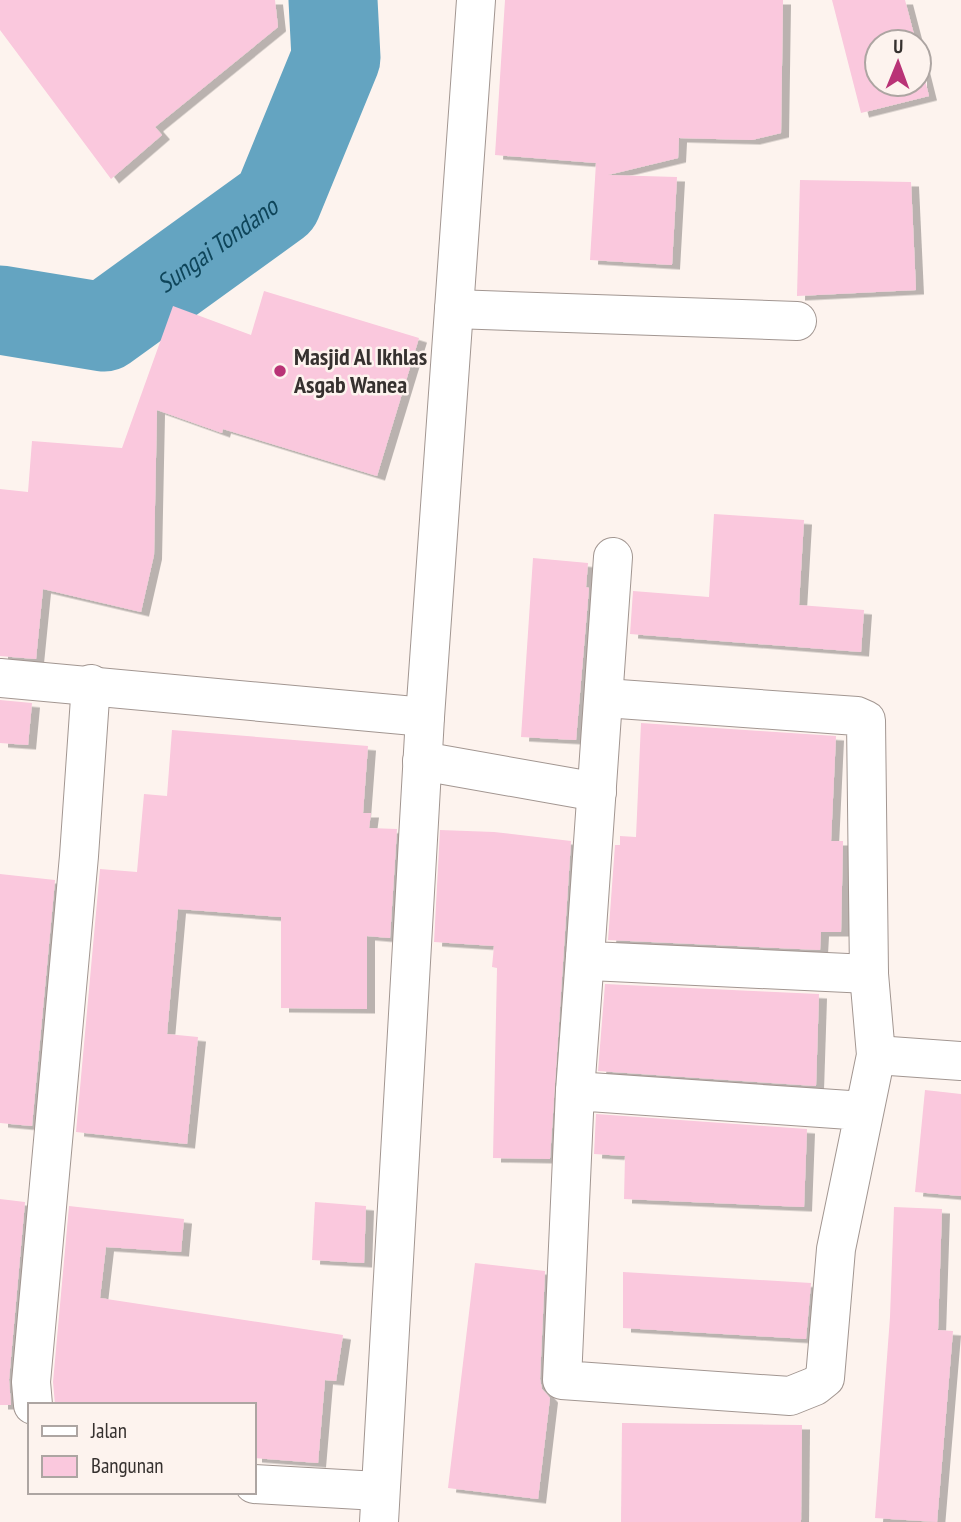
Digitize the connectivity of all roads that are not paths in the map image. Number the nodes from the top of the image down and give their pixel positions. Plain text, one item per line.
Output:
1 (476, 0) edge
2 (454, 309) junction
3 (797, 321) dead end
4 (613, 556) dead end
5 (0, 678) edge
6 (91, 684) junction
7 (605, 698) junction
8 (425, 717) junction
9 (422, 761) junction
10 (597, 792) junction
11 (585, 957) junction
12 (869, 974) junction
13 (876, 1055) junction
14 (961, 1061) edge
15 (575, 1091) junction
16 (864, 1111) junction
17 (33, 1403) edge
18 (256, 1484) edge
19 (379, 1507) edge

1 - 2 street
2 - 3 street
2 - 8 street
4 - 7 street
5 - 6 street
6 - 8 street
6 - 17 street
7 - 10 street
7 - 12 street
8 - 9 street
9 - 10 street
9 - 19 street
10 - 11 street
11 - 12 street
11 - 15 street
12 - 13 street
13 - 14 street
13 - 16 street
15 - 16 street
15 - 16 street
18 - 19 street

